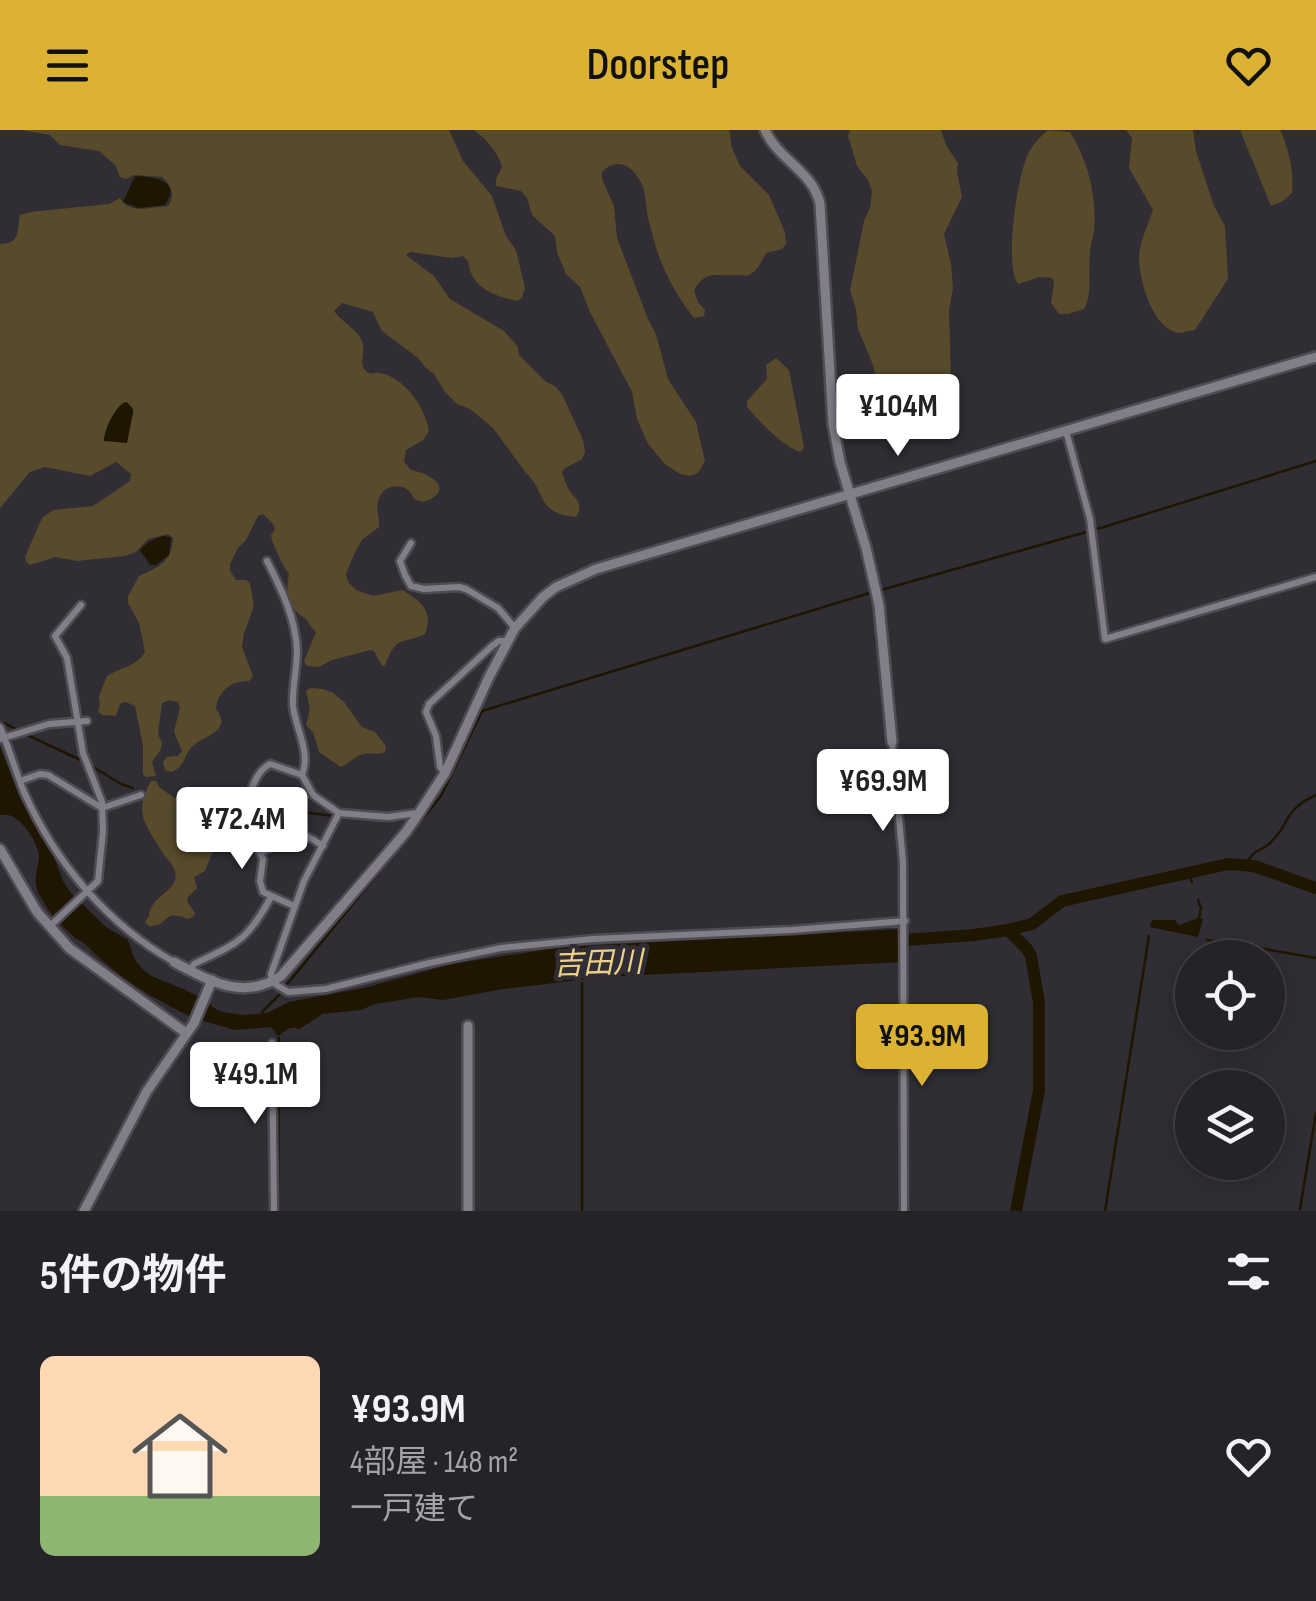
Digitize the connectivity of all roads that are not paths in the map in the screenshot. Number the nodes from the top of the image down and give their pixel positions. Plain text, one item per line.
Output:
1 (765, 130) edge
2 (1316, 356) edge
3 (1066, 431) junction
4 (850, 494) junction
5 (411, 542) dead end
6 (267, 561) dead end
7 (1316, 576) edge
8 (81, 605) dead end
9 (515, 628) junction
10 (508, 641) junction
11 (82, 721) junction
12 (0, 726) edge
13 (2, 738) edge
14 (892, 742) joint
15 (445, 773) junction
16 (302, 776) junction
17 (20, 781) junction
18 (140, 796) dead end
19 (102, 808) junction
20 (419, 813) junction
21 (338, 816) junction
22 (323, 846) junction
23 (0, 849) edge
24 (260, 853) junction
25 (86, 893) junction
26 (271, 897) junction
27 (295, 906) junction
28 (905, 922) junction
29 (51, 925) junction
30 (174, 962) joint
31 (190, 971) junction
32 (272, 982) junction
33 (211, 983) junction
34 (468, 1026) dead end
35 (186, 1034) junction
36 (272, 1043) dead end
37 (84, 1211) edge
38 (274, 1211) edge
39 (468, 1211) edge
40 (904, 1211) edge

1 - 4 street
2 - 3 street
3 - 4 street
3 - 7 street
4 - 9 street
4 - 14 street
5 - 9 street
6 - 16 street
8 - 11 street
9 - 10 street
10 - 15 street
10 - 15 street
11 - 13 street
11 - 19 street
12 - 13 street
13 - 17 street
14 - 28 street
15 - 20 street
16 - 21 street
16 - 24 street
17 - 19 street
17 - 25 street
18 - 19 street
19 - 25 street
20 - 21 street
20 - 32 street
21 - 22 street
22 - 24 street
22 - 27 street
23 - 29 street
24 - 26 street
25 - 29 street
25 - 30 street
26 - 27 street
26 - 31 street
27 - 32 street
28 - 32 street
28 - 40 street
29 - 35 street
30 - 31 street
31 - 33 street
32 - 33 street
33 - 35 street
34 - 39 street
35 - 37 street
36 - 38 street

